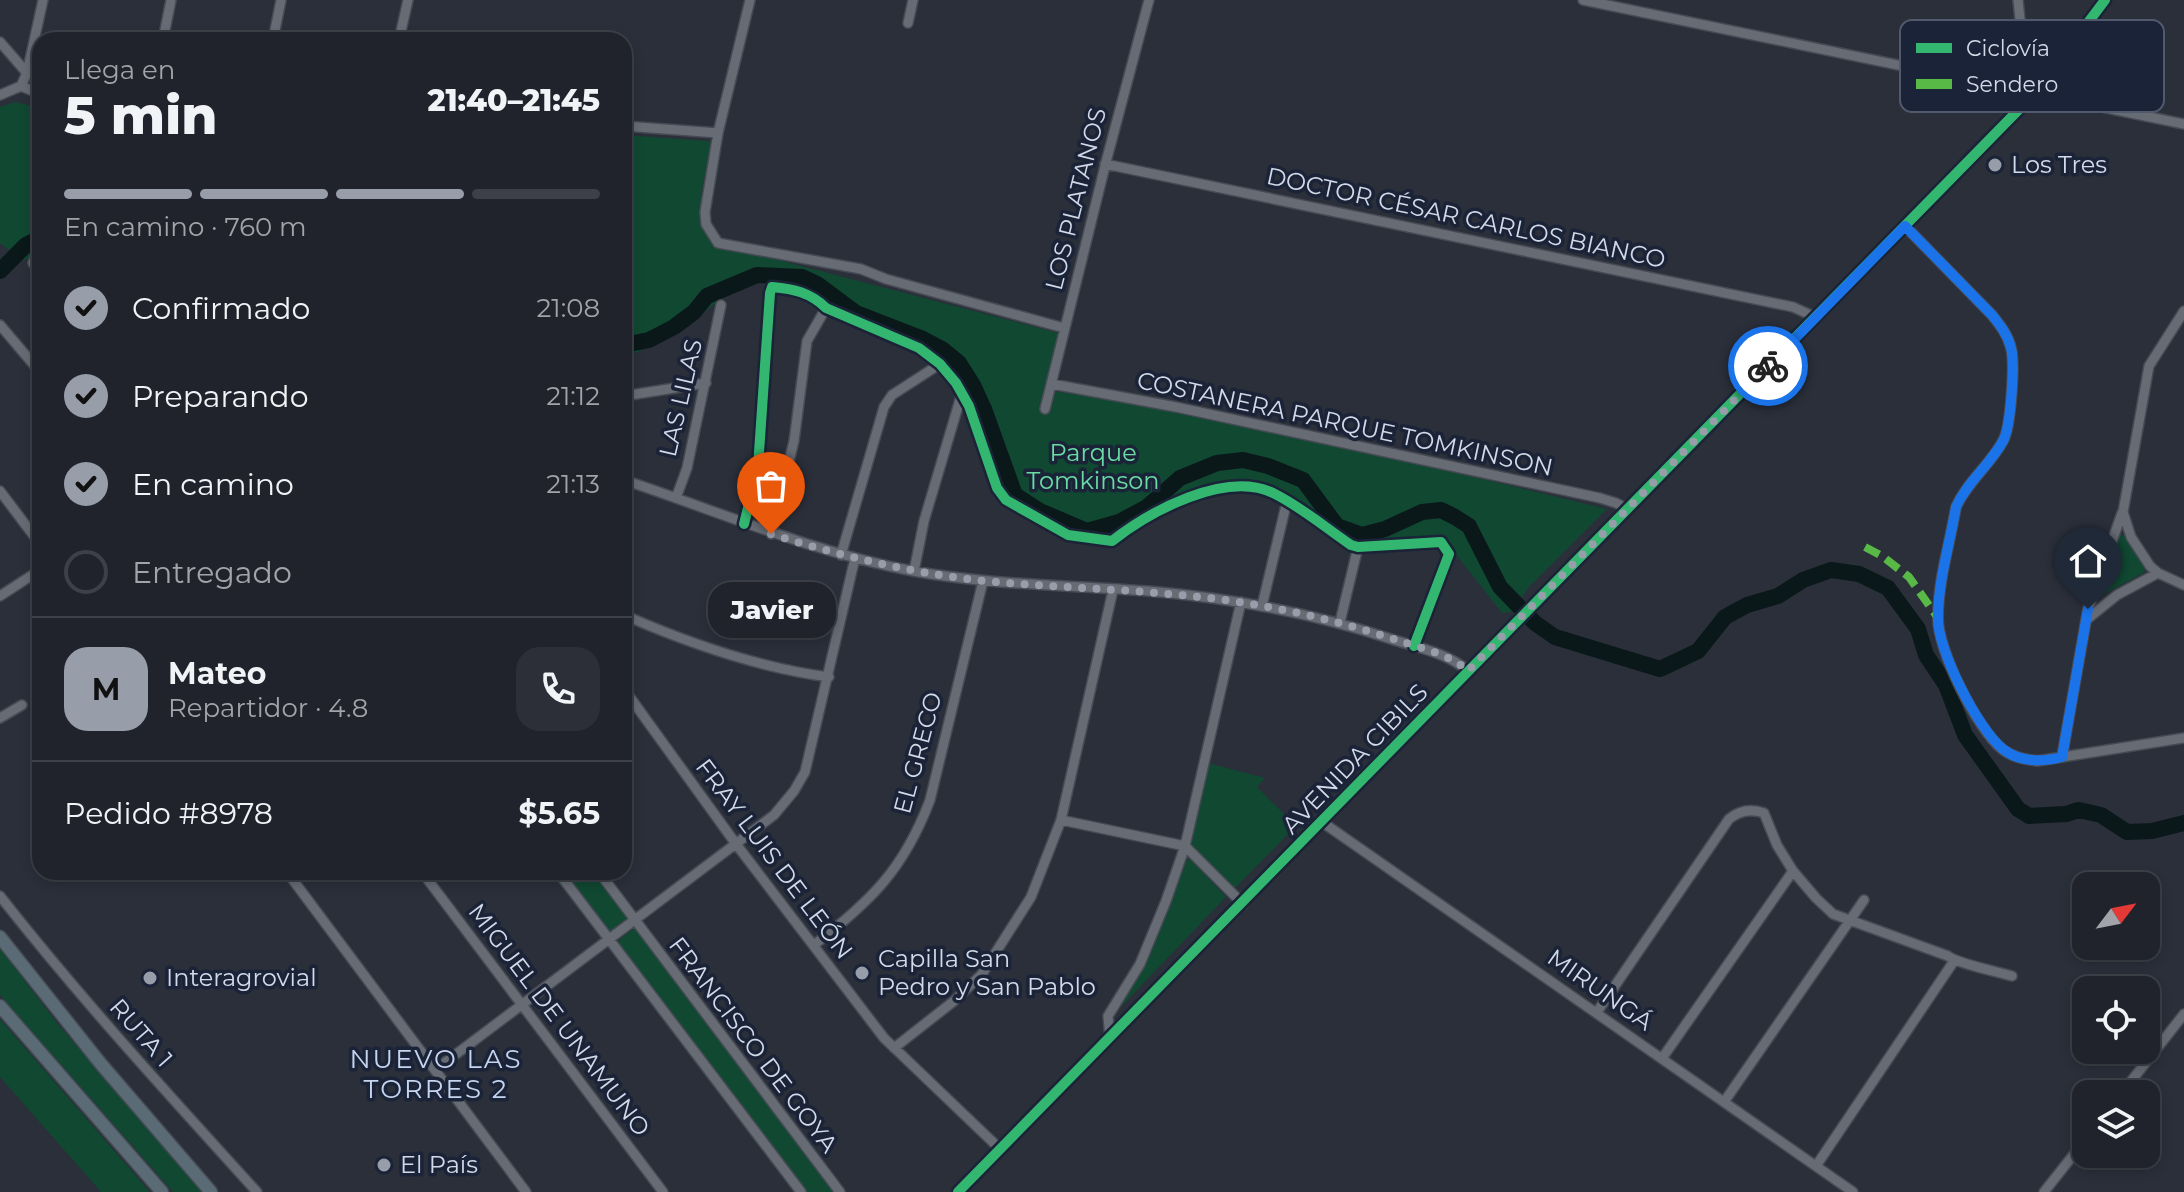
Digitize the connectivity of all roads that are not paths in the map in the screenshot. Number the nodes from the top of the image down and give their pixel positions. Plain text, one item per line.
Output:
1 (43, 0) edge
2 (171, 0) edge
3 (281, 0) edge
4 (408, 0) edge
5 (750, 0) edge
6 (913, 0) edge
7 (1149, 0) edge
8 (1583, 0) edge
9 (2018, 0) edge
10 (2105, 0) edge
11 (2020, 20) edge
12 (2090, 20) edge
13 (908, 23) dead end
14 (36, 32) edge
15 (165, 32) edge
16 (275, 32) edge
17 (401, 32) edge
18 (0, 42) edge
19 (32, 50) edge
20 (1900, 65) edge
21 (27, 73) junction
22 (21, 86) junction
23 (32, 91) edge
24 (0, 95) edge
25 (2016, 112) edge
26 (2126, 112) edge
27 (2184, 124) edge
28 (632, 127) edge
29 (718, 133) junction
30 (1105, 164) junction
31 (1905, 226) junction
32 (721, 305) dead end
33 (826, 308) junction
34 (2184, 311) edge
35 (1815, 317) junction
36 (1064, 328) junction
37 (4, 329) edge
38 (32, 362) edge
39 (940, 364) junction
40 (706, 383) junction
41 (1052, 384) junction
42 (962, 393) junction
43 (632, 395) edge
44 (1045, 409) dead end
45 (632, 483) edge
46 (0, 491) edge
47 (676, 498) junction
48 (1287, 501) junction
49 (1628, 509) junction
50 (2123, 512) junction
51 (744, 524) junction
52 (32, 533) edge
53 (771, 534) junction
54 (1358, 547) junction
55 (841, 555) junction
56 (855, 558) junction
57 (914, 571) junction
58 (2158, 573) junction
59 (32, 575) edge
60 (983, 581) junction
61 (2184, 585) edge
62 (1113, 590) junction
63 (0, 596) edge
64 (1241, 602) junction
65 (1262, 606) junction
66 (632, 618) edge
67 (2086, 620) junction
68 (1340, 622) junction
69 (1414, 646) junction
70 (1468, 671) junction
71 (829, 677) junction
72 (632, 700) edge
73 (22, 705) dead end
74 (0, 718) edge
75 (2184, 738) edge
76 (2062, 757) junction
77 (1061, 820) junction
78 (1322, 822) junction
79 (736, 844) junction
80 (1185, 846) junction
81 (1793, 871) junction
82 (293, 880) edge
83 (428, 880) edge
84 (564, 880) edge
85 (605, 880) edge
86 (0, 896) edge
87 (1864, 900) dead end
88 (1243, 904) junction
89 (1849, 920) junction
90 (635, 921) junction
91 (0, 937) edge
92 (609, 941) junction
93 (814, 945) junction
94 (1954, 961) junction
95 (2012, 976) dead end
96 (522, 1005) junction
97 (0, 1006) edge
98 (1597, 1012) junction
99 (2184, 1014) edge
100 (1110, 1038) junction
101 (894, 1048) junction
102 (1663, 1057) junction
103 (435, 1070) junction
104 (2132, 1080) edge
105 (1724, 1102) junction
106 (160, 1132) junction
107 (1000, 1149) junction
108 (2072, 1157) edge
109 (1816, 1166) junction
110 (157, 1188) edge
111 (211, 1192) edge
112 (223, 1192) edge
113 (257, 1192) edge
114 (526, 1192) edge
115 (663, 1192) edge
116 (801, 1192) edge
117 (840, 1192) edge
118 (958, 1192) edge
119 (1853, 1192) edge
120 (2044, 1192) edge

1 - 14 street
2 - 15 street
3 - 16 street
4 - 17 street
5 - 29 street
6 - 13 street
7 - 30 street, LOS PLATANOS
8 - 20 street
9 - 11 street
10 - 12 street, AVENIDA CIBILS
18 - 21 street
19 - 21 street
21 - 22 street
22 - 23 street
22 - 24 street
25 - 31 street, AVENIDA CIBILS
26 - 27 street
28 - 29 street
29 - 36 street
30 - 35 street, DOCTOR CÉSAR CARLOS BIANCO
30 - 36 street, LOS PLATANOS
31 - 35 street, AVENIDA CIBILS
31 - 76 street
32 - 40 street, LAS LILAS
33 - 39 street
33 - 51 street
33 - 53 street
34 - 50 street
35 - 49 street, AVENIDA CIBILS
36 - 41 street, LOS PLATANOS
37 - 38 street
39 - 42 street
39 - 55 street
40 - 43 street
40 - 47 street, LAS LILAS
41 - 44 street, LOS PLATANOS
41 - 49 street, COSTANERA PARQUE TOMKINSON
42 - 48 street
42 - 57 street
45 - 47 street
46 - 52 street
47 - 51 street
48 - 54 street
48 - 65 street
49 - 70 street, AVENIDA CIBILS
50 - 58 street
50 - 67 street
51 - 53 street
53 - 55 street
54 - 68 street
54 - 69 street
55 - 56 street
56 - 57 street
56 - 71 street
57 - 60 street
58 - 61 street
58 - 67 street
59 - 63 street
60 - 62 street
60 - 93 street, EL GRECO
62 - 64 street
62 - 77 street
64 - 65 street
64 - 80 street
65 - 68 street
66 - 71 street
67 - 76 street
68 - 69 street
69 - 70 street
70 - 78 street, AVENIDA CIBILS
71 - 79 street
72 - 79 street, FRAY LUIS DE LEÓN
73 - 74 street
75 - 76 street
77 - 80 street
77 - 101 street
78 - 88 street, AVENIDA CIBILS
78 - 98 street, MIRUNGÁ
79 - 90 street
79 - 93 street, FRAY LUIS DE LEÓN
80 - 88 street
80 - 100 street
81 - 89 street
81 - 98 street
81 - 102 street
82 - 103 street
83 - 96 street, MIGUEL DE UNAMUNO
84 - 92 street, FRANCISCO DE GOYA
85 - 90 street, FRANCISCO DE GOYA
86 - 113 street, RUTA 1
87 - 89 street
88 - 100 street, AVENIDA CIBILS
89 - 94 street
89 - 105 street
90 - 92 street
90 - 117 street, FRANCISCO DE GOYA
91 - 106 highway
92 - 96 street
92 - 116 street, FRANCISCO DE GOYA
93 - 101 street, FRAY LUIS DE LEÓN
94 - 95 street
94 - 109 street
96 - 103 street
96 - 115 street, MIGUEL DE UNAMUNO
97 - 110 highway
98 - 102 street, MIRUNGÁ
99 - 104 street
100 - 107 street, AVENIDA CIBILS
101 - 107 street, FRAY LUIS DE LEÓN
102 - 105 street, MIRUNGÁ
103 - 114 street
105 - 109 street, MIRUNGÁ
106 - 111 highway
106 - 112 highway
107 - 118 street, AVENIDA CIBILS
108 - 120 street
109 - 119 street, MIRUNGÁ

